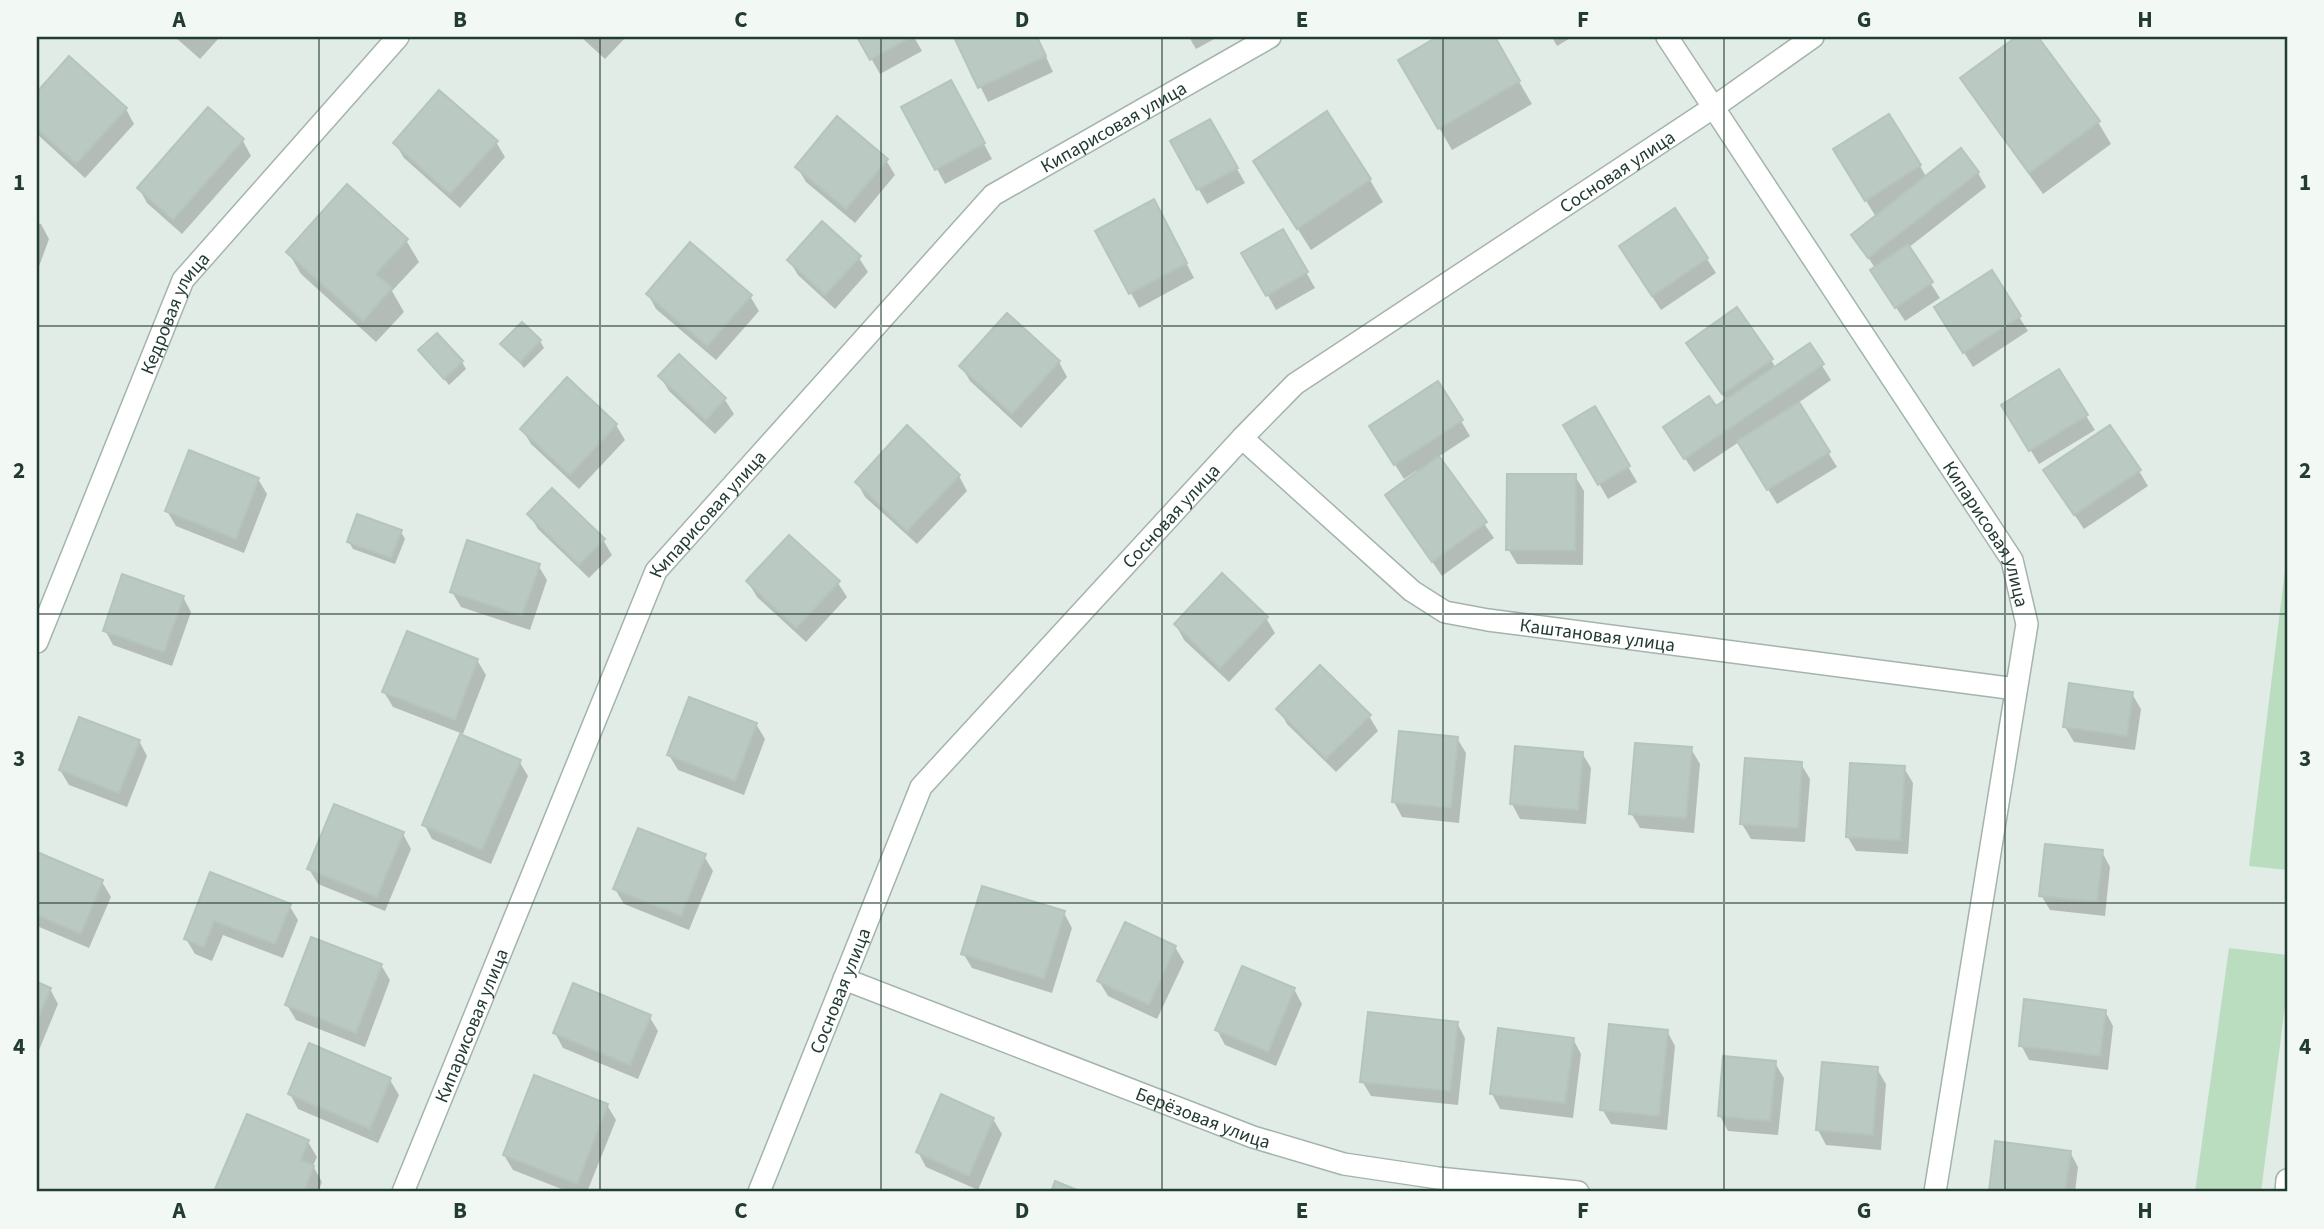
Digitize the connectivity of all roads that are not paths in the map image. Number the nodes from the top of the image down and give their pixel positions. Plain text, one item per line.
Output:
1 (398, 37) edge
2 (1270, 37) edge
3 (1667, 37) edge
4 (1813, 37) edge
5 (1714, 107) junction
6 (1242, 438) junction
7 (37, 642) edge
8 (2016, 689) junction
9 (844, 979) junction
10 (2287, 1180) edge
11 (403, 1192) edge
12 (759, 1192) edge
13 (1578, 1192) edge
14 (1935, 1192) edge
15 (2286, 1192) edge

1 - 7 street, Кедровая улица
2 - 11 street, Кипарисовая улица
3 - 5 street, Кипарисовая улица
4 - 5 street, Сосновая улица
5 - 6 street, Сосновая улица
5 - 8 street, Кипарисовая улица
6 - 8 street, Каштановая улица
6 - 9 street, Сосновая улица
8 - 14 street, Кипарисовая улица
9 - 12 street, Сосновая улица
9 - 13 street, Берёзовая улица
10 - 15 street

